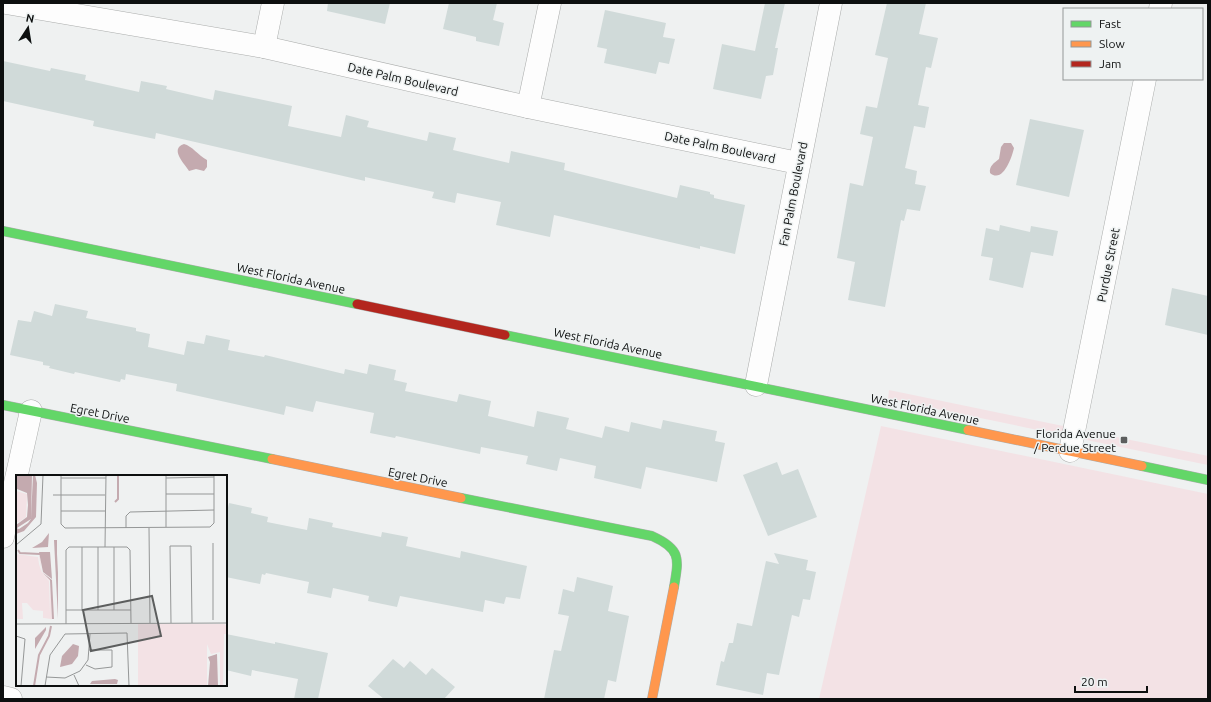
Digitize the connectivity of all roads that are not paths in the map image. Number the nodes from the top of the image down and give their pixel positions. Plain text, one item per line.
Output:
1 (6, 3) edge
2 (273, 3) edge
3 (550, 3) edge
4 (831, 3) edge
5 (264, 47) junction
6 (1145, 80) edge
7 (528, 107) junction
8 (798, 163) junction
9 (3, 231) edge
10 (756, 385) junction
11 (3, 405) edge
12 (31, 411) junction
13 (1070, 451) junction
14 (17, 475) edge
15 (16, 478) edge
16 (1208, 480) edge
17 (3, 537) edge
18 (3, 697) edge
19 (11, 699) edge
20 (652, 699) edge

1 - 5 street, Date Palm Boulevard
2 - 5 street
3 - 7 street
4 - 8 street, Fan Palm Boulevard
5 - 7 street, Date Palm Boulevard
6 - 13 street, Purdue Street
7 - 8 street, Date Palm Boulevard
8 - 10 street, Fan Palm Boulevard
9 - 10 street, West Florida Avenue
10 - 13 street, West Florida Avenue
11 - 12 street, Egret Drive
12 - 14 street
12 - 20 street, Egret Drive
13 - 16 street, West Florida Avenue
15 - 17 street
18 - 19 street

